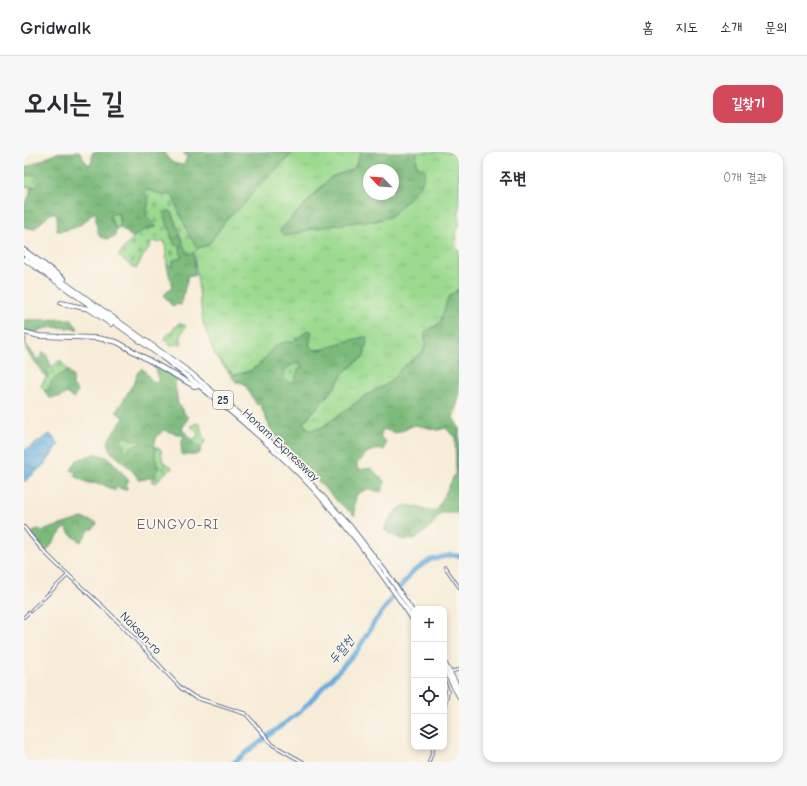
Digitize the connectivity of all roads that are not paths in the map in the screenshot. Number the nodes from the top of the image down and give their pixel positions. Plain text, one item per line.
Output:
1 (24, 250) edge
2 (24, 254) edge
3 (24, 259) edge
4 (83, 295) junction
5 (61, 303) dead end
6 (122, 329) junction
7 (24, 332) edge
8 (200, 386) junction
9 (24, 527) edge
10 (445, 567) dead end
11 (68, 575) junction
12 (390, 581) junction
13 (459, 587) edge
14 (411, 609) edge
15 (411, 616) edge
16 (24, 617) edge
17 (447, 667) edge
18 (453, 670) dead end
19 (459, 670) edge
20 (447, 674) edge
21 (459, 689) edge
22 (459, 696) edge
23 (433, 750) edge
24 (304, 762) edge
25 (429, 762) edge

1 - 4 highway
2 - 4 highway, Honam Expressway / 25
3 - 6 highway, Honam Expressway / 25
4 - 12 highway, Honam Expressway / 25
5 - 6 highway
6 - 8 highway, Honam Expressway / 25
7 - 8 highway
8 - 12 highway, Honam Expressway / 25
9 - 11 street, Naksan-ro
10 - 13 street
11 - 16 street
11 - 24 street, Naksan-ro
12 - 14 highway, Honam Expressway / 25
12 - 15 highway, Honam Expressway / 25
17 - 21 highway
18 - 19 street
20 - 22 highway
23 - 25 street

